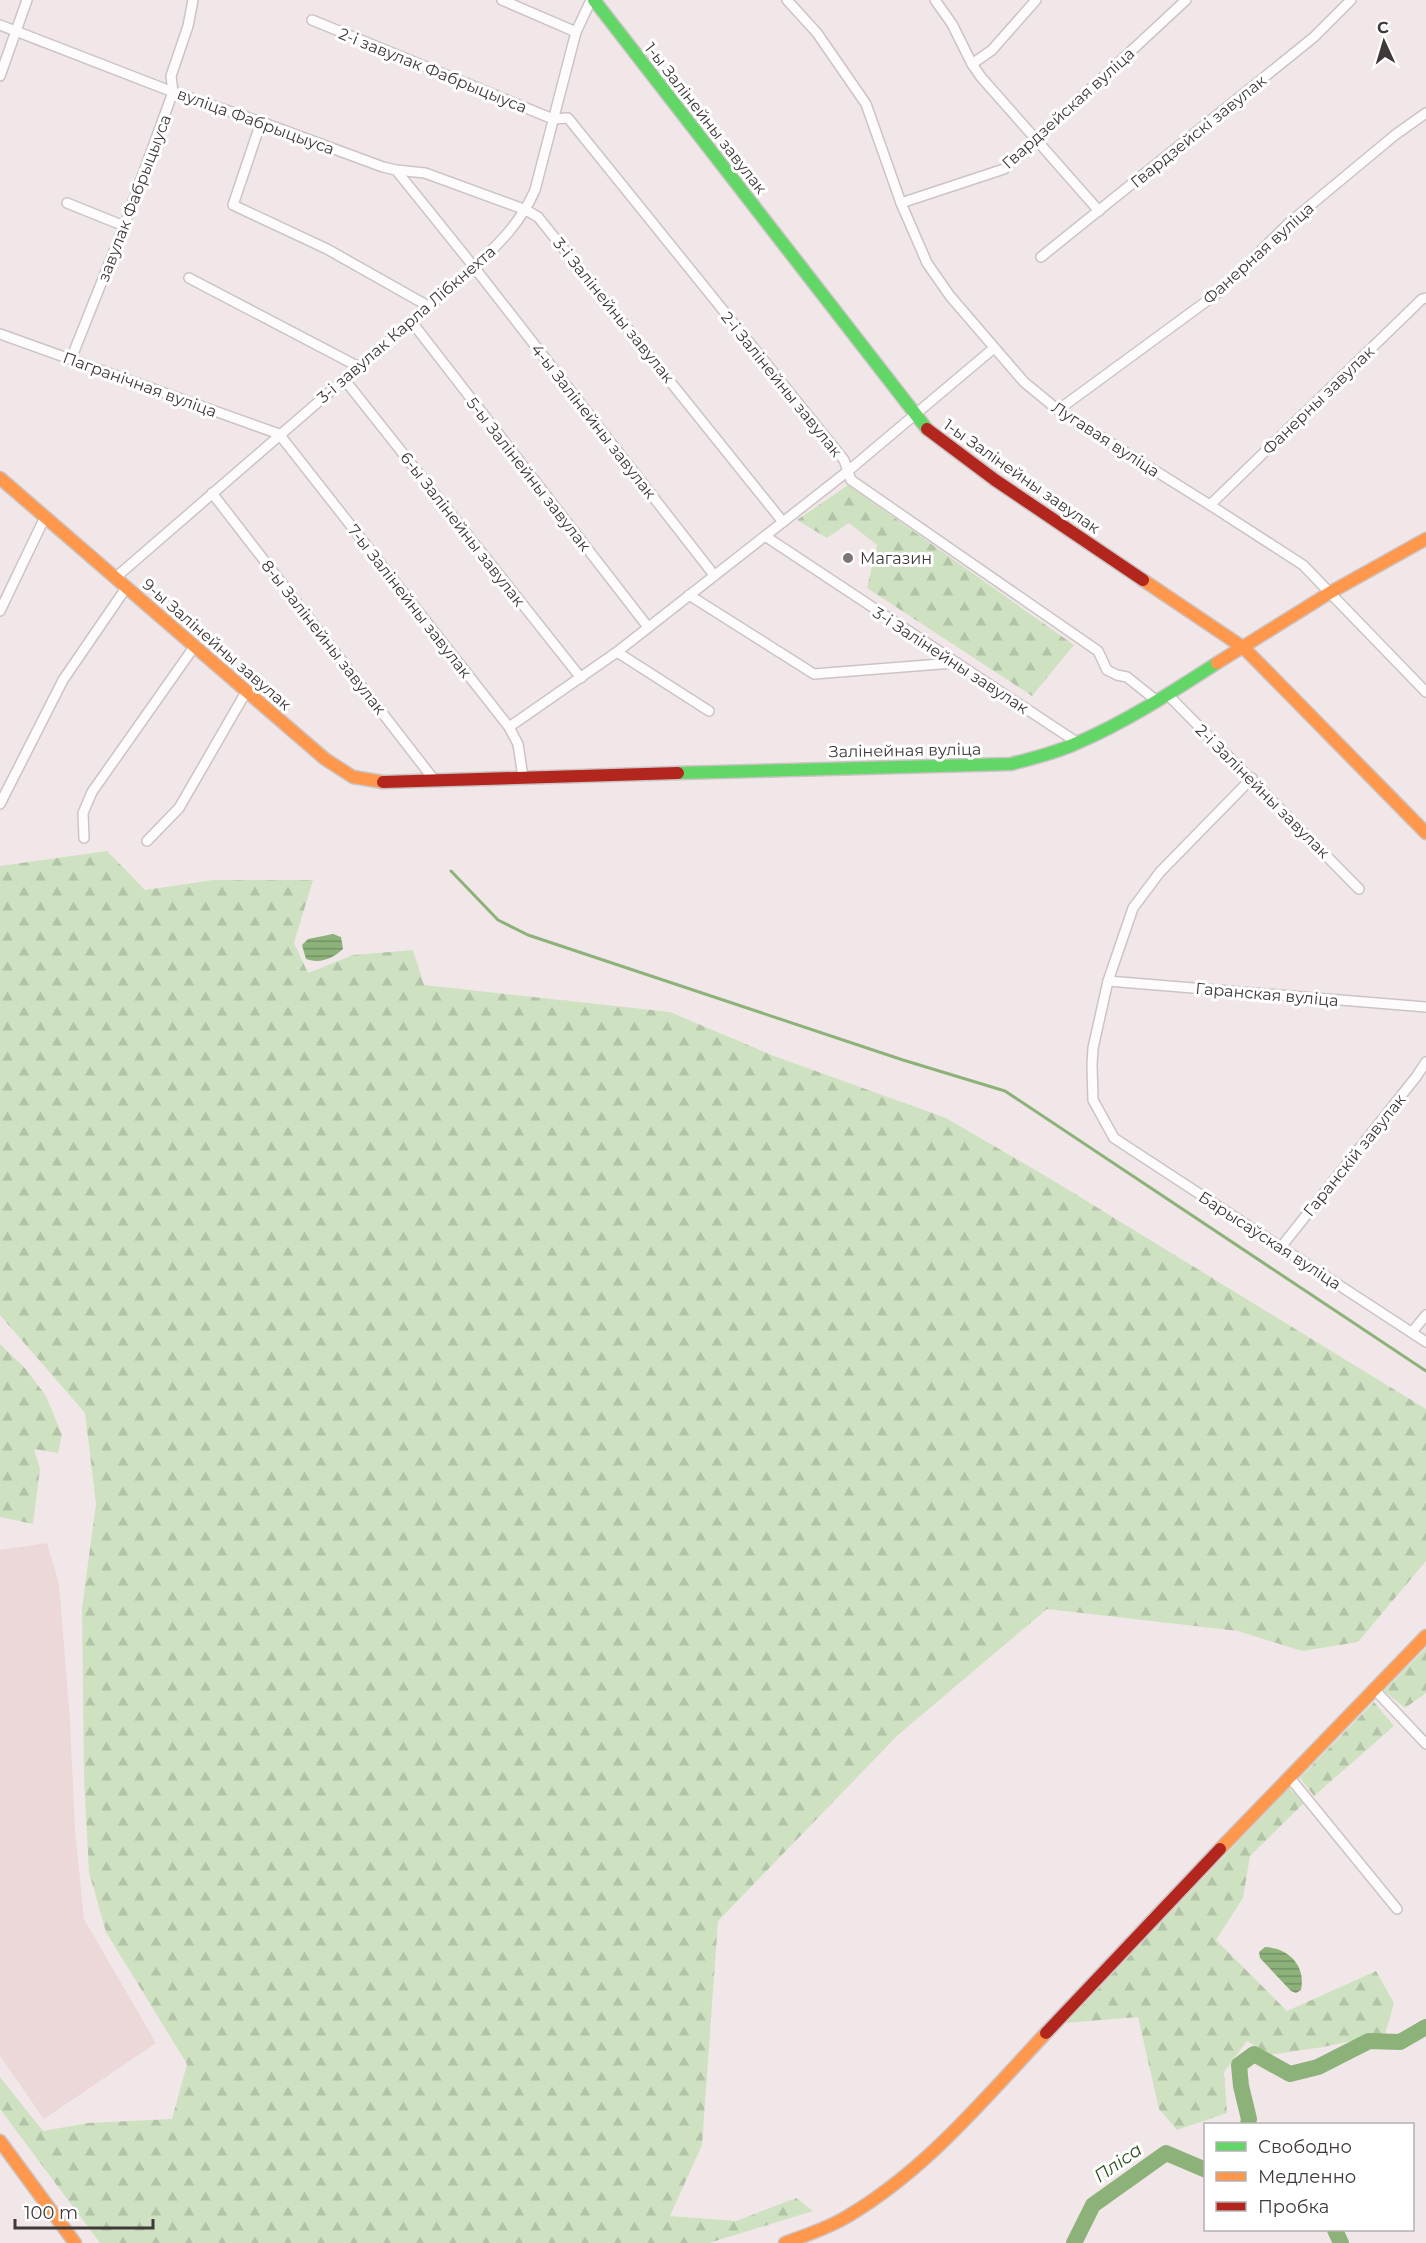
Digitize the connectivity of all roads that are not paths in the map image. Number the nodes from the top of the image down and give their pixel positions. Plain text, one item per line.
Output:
1 (27, 0) edge
2 (193, 0) edge
3 (502, 0) edge
4 (592, 0) edge
5 (787, 0) edge
6 (935, 0) edge
7 (1036, 0) edge
8 (1186, 0) edge
9 (1351, 0) edge
10 (312, 20) dead end
11 (0, 25) edge
12 (16, 31) junction
13 (576, 32) junction
14 (972, 64) junction
15 (0, 76) edge
16 (173, 92) junction
17 (1426, 113) edge
18 (553, 119) junction
19 (261, 122) junction
20 (1037, 139) junction
21 (396, 170) junction
22 (67, 203) dead end
23 (902, 203) junction
24 (526, 210) junction
25 (1099, 211) junction
26 (124, 226) junction
27 (1041, 257) dead end
28 (474, 267) junction
29 (189, 278) dead end
30 (1426, 298) edge
31 (428, 306) junction
32 (411, 321) junction
33 (0, 334) edge
34 (994, 348) junction
35 (71, 359) junction
36 (359, 367) junction
37 (345, 379) junction
38 (1058, 410) junction
39 (916, 415) junction
40 (279, 434) junction
41 (848, 471) junction
42 (0, 478) edge
43 (212, 493) junction
44 (1210, 504) junction
45 (45, 517) junction
46 (783, 522) junction
47 (765, 536) junction
48 (1426, 540) edge
49 (714, 575) junction
50 (115, 578) junction
51 (126, 588) junction
52 (1331, 592) junction
53 (689, 595) junction
54 (0, 611) edge
55 (648, 627) junction
56 (194, 647) junction
57 (1244, 648) junction
58 (616, 652) junction
59 (953, 663) junction
60 (581, 678) junction
61 (246, 692) junction
62 (1426, 692) edge
63 (1162, 698) junction
64 (709, 711) dead end
65 (509, 728) junction
66 (1078, 743) junction
67 (523, 777) junction
68 (1252, 778) junction
69 (435, 781) junction
70 (0, 804) edge
71 (1426, 833) edge
72 (84, 838) dead end
73 (147, 841) dead end
74 (1359, 889) dead end
75 (1108, 981) junction
76 (1426, 1007) edge
77 (1426, 1062) edge
78 (1281, 1247) junction
79 (1426, 1315) edge
80 (1412, 1332) junction
81 (1426, 1342) edge
82 (1426, 1636) edge
83 (1375, 1690) junction
84 (1426, 1744) edge
85 (1290, 1778) junction
86 (1397, 1909) dead end
87 (0, 2141) edge
88 (75, 2243) edge
89 (785, 2243) edge

1 - 12 street
2 - 16 street, завулак Фабрыцыуса
3 - 13 street
4 - 13 street, 3-і завулак Карла Лібкнехта
4 - 39 street, 1-ы Залінейны завулак
5 - 23 street, Лугавая вуліца
6 - 14 street
7 - 14 street
8 - 20 street, Гвардзейская вуліца
9 - 25 street, Гвардзейскі завулак
10 - 18 street, 2-і завулак Фабрыцыуса
11 - 12 street, вуліца Фабрыцыуса
12 - 15 street
12 - 16 street, вуліца Фабрыцыуса
13 - 18 street, 3-і завулак Карла Лібкнехта
14 - 20 street
16 - 19 street, вуліца Фабрыцыуса
16 - 26 street, завулак Фабрыцыуса
17 - 38 street, Фанерная вуліца
18 - 24 street, 3-і завулак Карла Лібкнехта
18 - 41 street, 2-і Залінейны завулак
19 - 21 street, вуліца Фабрыцыуса
19 - 31 street
20 - 23 street, Гвардзейская вуліца
20 - 25 street
21 - 24 street, 3-і Залінейны завулак
21 - 28 street
22 - 26 street
23 - 34 street, Лугавая вуліца
24 - 28 street, 3-і завулак Карла Лібкнехта
24 - 46 street, 3-і Залінейны завулак
25 - 27 street, Гвардзейскі завулак
26 - 35 street, завулак Фабрыцыуса
28 - 31 street, 3-і завулак Карла Лібкнехта
28 - 49 street, 4-ы Залінейны завулак
29 - 36 street
30 - 44 street, Фанерны завулак
31 - 32 street, 3-і завулак Карла Лібкнехта
32 - 36 street, 3-і завулак Карла Лібкнехта
32 - 55 street, 5-ы Залінейны завулак
33 - 35 street, Пагранічная вуліца
34 - 38 street, Лугавая вуліца
34 - 39 street
35 - 40 street, Пагранічная вуліца
36 - 37 street, 3-і завулак Карла Лібкнехта
37 - 40 street, 3-і завулак Карла Лібкнехта
37 - 60 street, 6-ы Залінейны завулак
38 - 44 street, Лугавая вуліца
39 - 41 street
39 - 57 street, 1-ы Залінейны завулак
40 - 43 street, 3-і завулак Карла Лібкнехта
40 - 65 street, 7-ы Залінейны завулак
41 - 46 street
41 - 63 street, 2-і Залінейны завулак
42 - 45 street, 9-ы Залінейны завулак
43 - 50 street, 3-і завулак Карла Лібкнехта
43 - 69 street, 8-ы Залінейны завулак
44 - 52 street, Лугавая вуліца
45 - 50 street, 9-ы Залінейны завулак
45 - 54 street
46 - 47 street
47 - 49 street
47 - 59 street, 3-і Залінейны завулак
48 - 52 street, Залінейная вуліца
49 - 53 street
50 - 51 street, 9-ы Залінейны завулак
51 - 56 street, 9-ы Залінейны завулак
51 - 70 street
52 - 57 street, Залінейная вуліца
52 - 62 street, Лугавая вуліца
53 - 55 street
53 - 59 street
55 - 58 street
56 - 61 street, 9-ы Залінейны завулак
56 - 72 street
57 - 63 street, Залінейная вуліца
57 - 71 street, 1-ы Залінейны завулак
58 - 60 street
58 - 64 street
59 - 66 street, 3-і Залінейны завулак
60 - 65 street
61 - 69 street, 9-ы Залінейны завулак
61 - 73 street
63 - 66 street, Залінейная вуліца
63 - 68 street, 2-і Залінейны завулак
65 - 67 street, 7-ы Залінейны завулак
66 - 67 street, Залінейная вуліца
67 - 69 street, Залінейная вуліца
68 - 74 street, 2-і Залінейны завулак
68 - 75 street
75 - 76 street, Гаранская вуліца
75 - 78 street, Барысаўская вуліца
77 - 78 street, Гаранскій завулак
78 - 80 street, Барысаўская вуліца
79 - 80 street
80 - 81 street, Барысаўская вуліца
82 - 83 street
83 - 84 street
83 - 85 street
85 - 86 street
85 - 89 street
87 - 88 street

